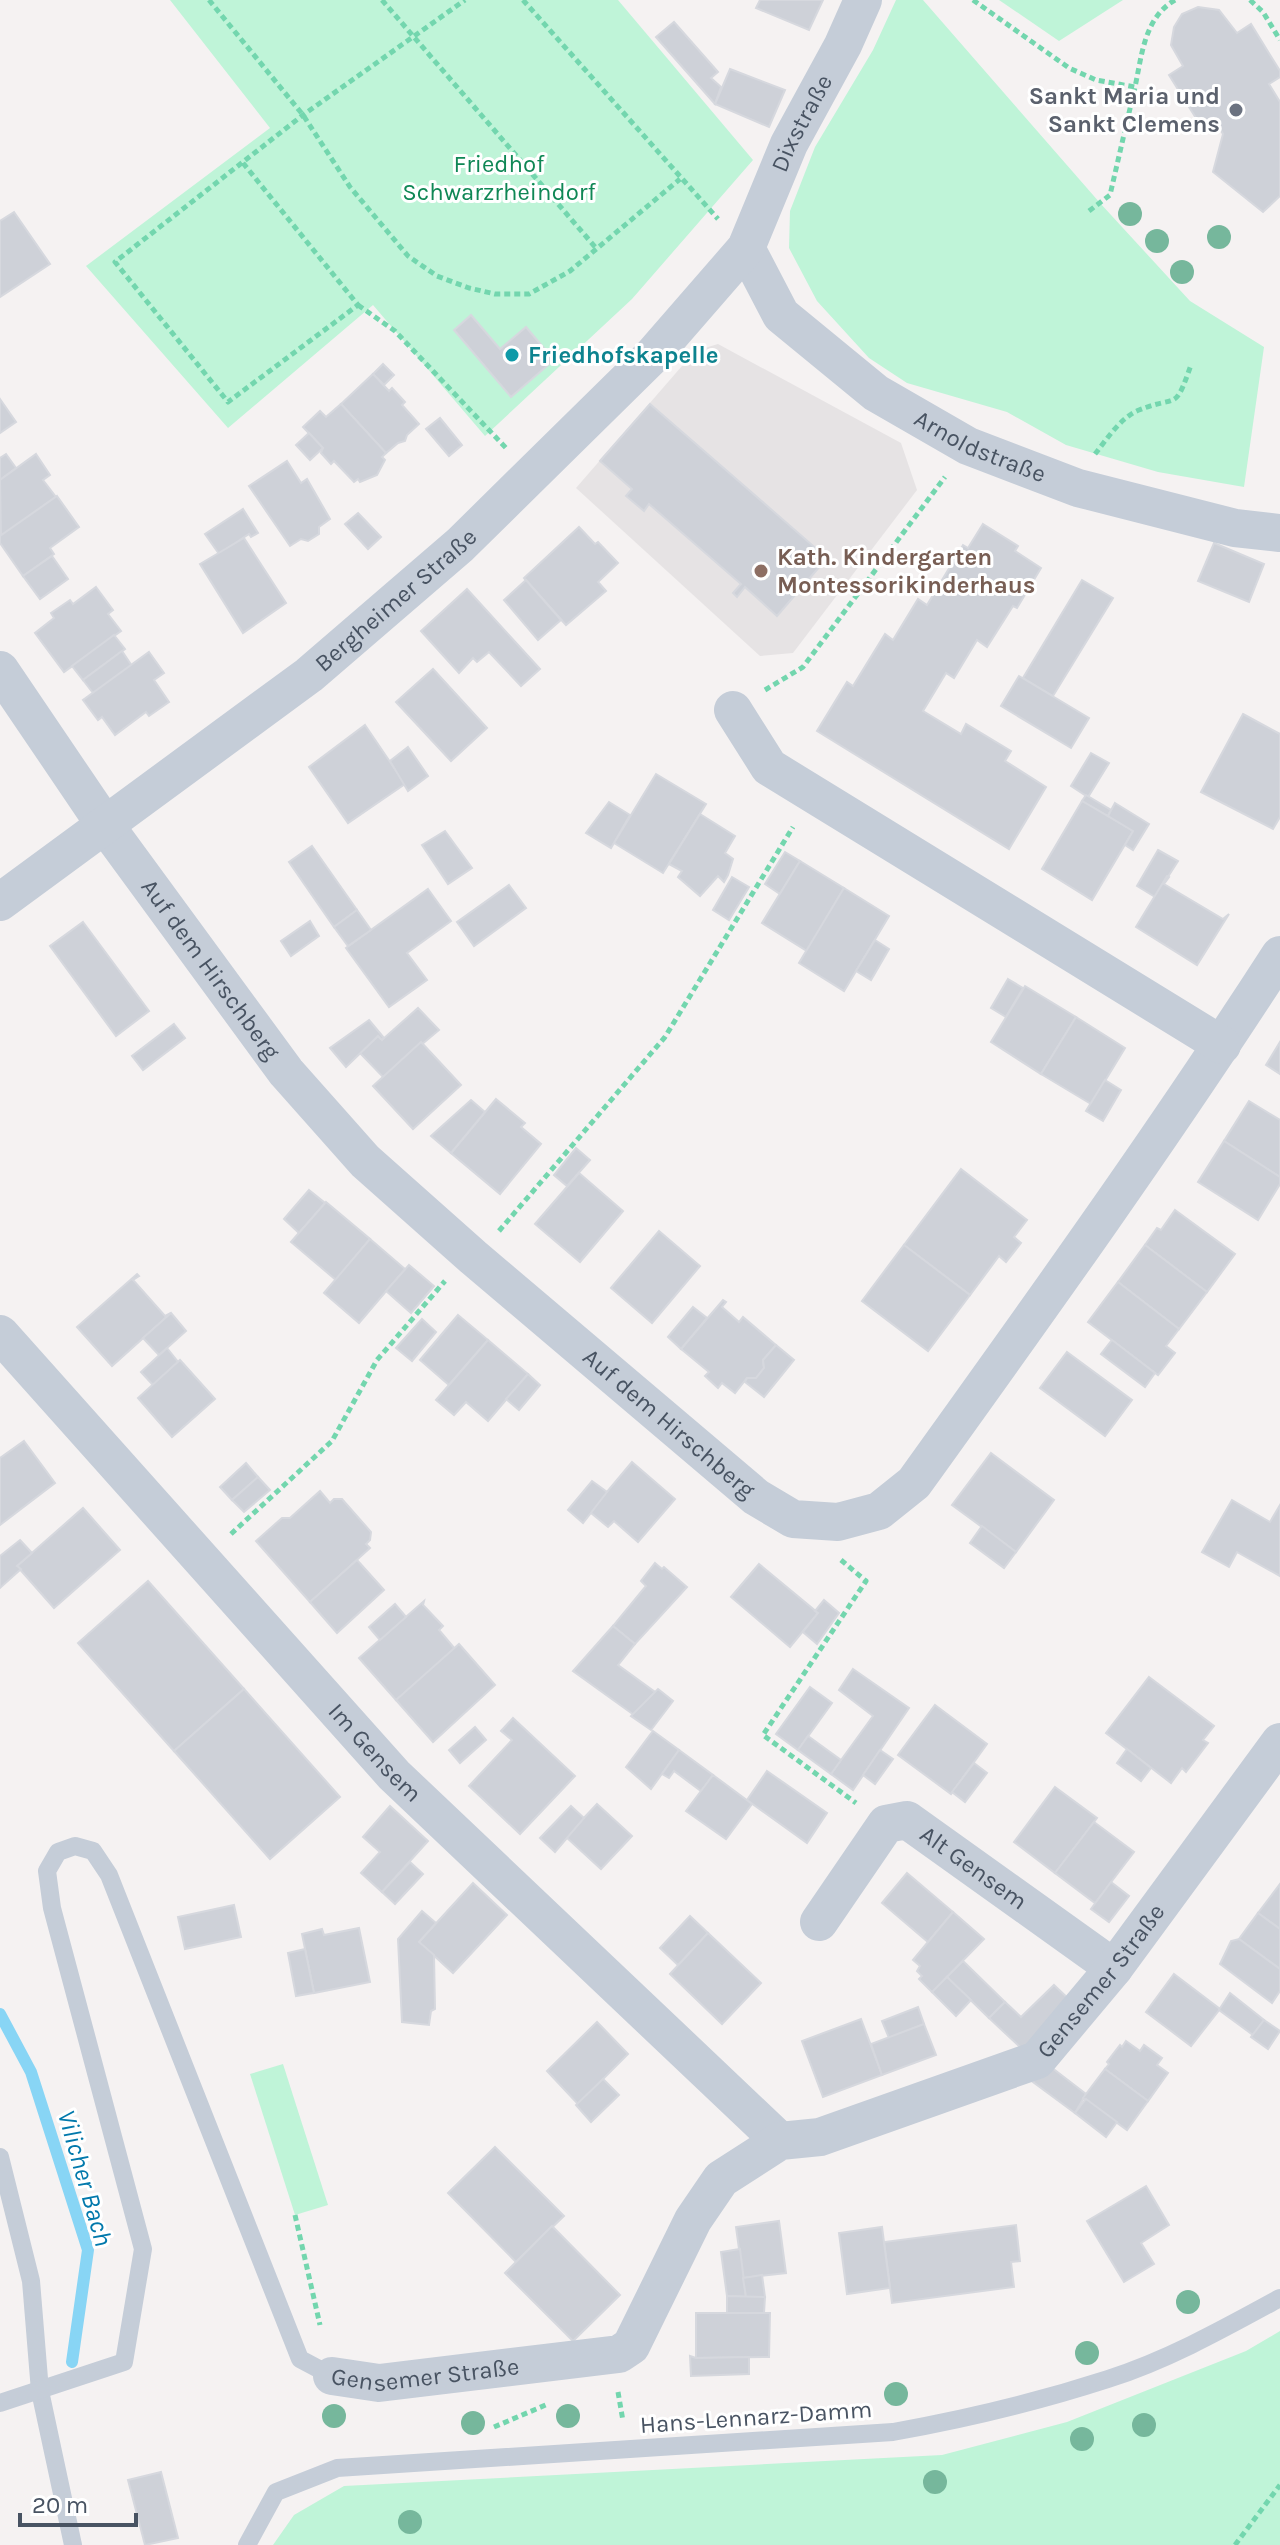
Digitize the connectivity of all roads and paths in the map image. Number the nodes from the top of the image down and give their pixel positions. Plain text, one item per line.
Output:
1 (209, 0) edge
2 (382, 0) edge
3 (465, 0) edge
4 (523, 0) edge
5 (863, 0) edge
6 (973, 0) edge
7 (1175, 0) edge
8 (1250, 0) edge
9 (413, 39) junction
10 (1280, 40) edge
11 (1135, 87) junction
12 (303, 115) junction
13 (243, 163) junction
14 (680, 179) junction
15 (1089, 211) dead end
16 (596, 248) junction
17 (746, 248) junction
18 (358, 305) junction
19 (1191, 365) dead end
20 (968, 446) junction
21 (531, 475) junction
22 (1078, 488) junction
23 (1280, 533) edge
24 (0, 670) edge
25 (733, 710) joint
26 (812, 795) junction
27 (105, 825) junction
28 (0, 902) edge
29 (1280, 955) edge
30 (1222, 1045) junction
31 (473, 1257) junction
32 (0, 1334) edge
33 (838, 1522) junction
34 (202, 1560) junction
35 (1280, 1742) edge
36 (886, 1824) junction
37 (819, 1922) dead end
38 (1114, 1968) junction
39 (780, 2141) junction
40 (0, 2157) edge
41 (295, 2215) dead end
42 (1280, 2298) edge
43 (332, 2376) junction
44 (617, 2386) dead end
45 (40, 2391) junction
46 (552, 2402) dead end
47 (0, 2403) edge
48 (624, 2425) dead end
49 (449, 2460) junction
50 (1280, 2485) edge
51 (73, 2545) edge
52 (247, 2545) edge
53 (1235, 2545) edge

1 - 12 path
2 - 9 path
3 - 9 path
4 - 14 path
5 - 17 street, Dixstraße
6 - 11 path
7 - 11 path
8 - 10 path
9 - 12 path
9 - 16 path
11 - 15 path
12 - 13 path
12 - 16 path
13 - 18 path
13 - 18 path
14 - 16 path
14 - 17 path
17 - 20 street, Arnoldstraße
17 - 21 street, Bergheimer Straße
18 - 21 path
19 - 22 path
20 - 22 street, Arnoldstraße
20 - 25 path
21 - 27 street, Bergheimer Straße
22 - 23 street, Arnoldstraße
24 - 27 street, Auf dem Hirschberg
25 - 26 street
26 - 30 street
26 - 31 path
27 - 28 street, Bergheimer Straße
27 - 31 street, Auf dem Hirschberg
29 - 30 street, Auf dem Hirschberg
30 - 33 street, Auf dem Hirschberg
31 - 33 street, Auf dem Hirschberg
31 - 34 path
32 - 34 street, Im Gensem
33 - 36 path
34 - 39 street, Im Gensem
35 - 38 street, Gensemer Straße
36 - 37 street, Alt Gensem
36 - 38 street, Alt Gensem
38 - 39 street, Gensemer Straße
39 - 43 street, Gensemer Straße
40 - 45 lane
41 - 43 path
42 - 49 lane, Hans-Lennarz-Damm
43 - 45 lane, Gensemer Straße
44 - 48 path
45 - 47 lane
45 - 51 lane
46 - 49 path
49 - 52 lane, Hans-Lennarz-Damm
50 - 53 path

